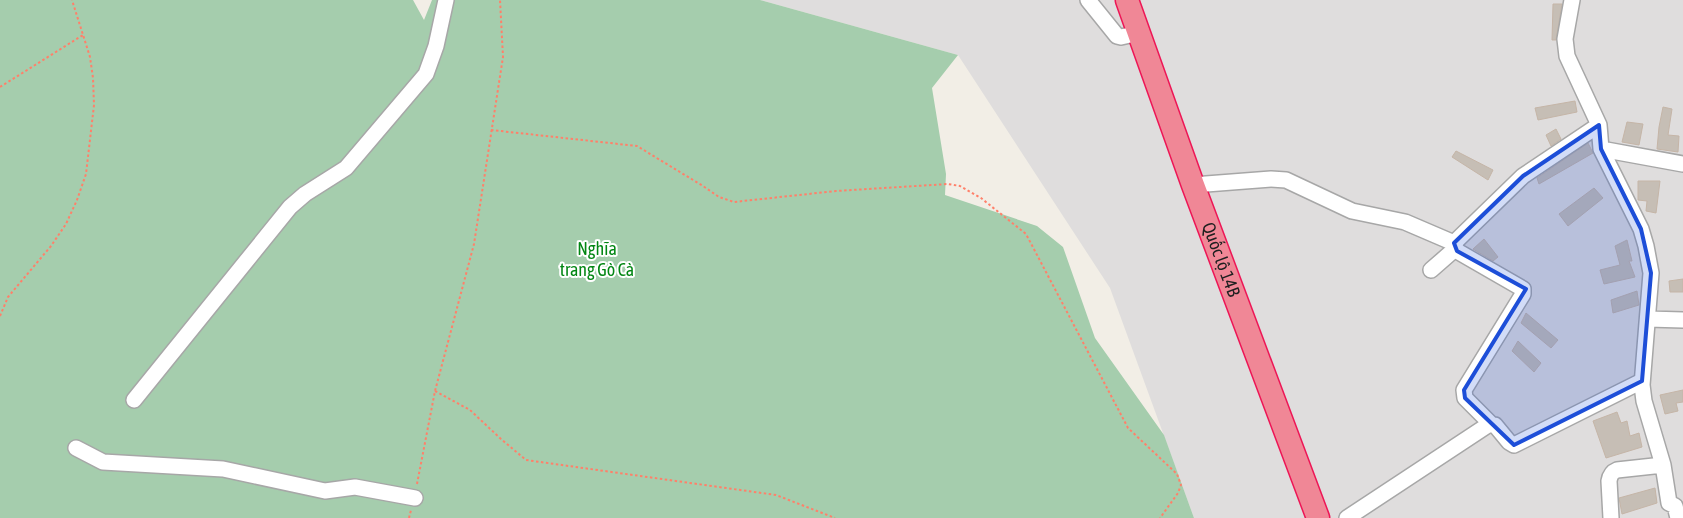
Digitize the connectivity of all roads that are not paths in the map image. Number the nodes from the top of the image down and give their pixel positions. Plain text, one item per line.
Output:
1 (446, 0) edge
2 (1088, 0) edge
3 (1127, 0) edge
4 (1572, 0) edge
5 (1139, 33) junction
6 (1599, 125) junction
7 (1601, 149) junction
8 (1683, 164) edge
9 (1193, 185) junction
10 (1455, 246) junction
11 (1430, 270) dead end
12 (1648, 319) junction
13 (1683, 320) edge
14 (1642, 381) junction
15 (134, 400) dead end
16 (1491, 424) junction
17 (76, 448) dead end
18 (1663, 465) junction
19 (415, 498) road end
20 (1676, 503) edge
21 (1318, 518) edge
22 (1346, 518) edge
23 (1611, 518) edge
24 (1678, 518) edge

1 - 15 street
2 - 5 street
3 - 5 highway, Quốc lộ 14B
4 - 6 street
5 - 9 highway, Quốc lộ 14B
6 - 7 street
6 - 10 street
7 - 8 street
7 - 12 street
9 - 10 street
9 - 21 highway, Quốc lộ 14B
10 - 11 street
10 - 16 street
12 - 13 street
12 - 14 street
14 - 16 street
14 - 18 street
16 - 22 street
17 - 19 street
18 - 20 street
18 - 23 street
20 - 24 street

